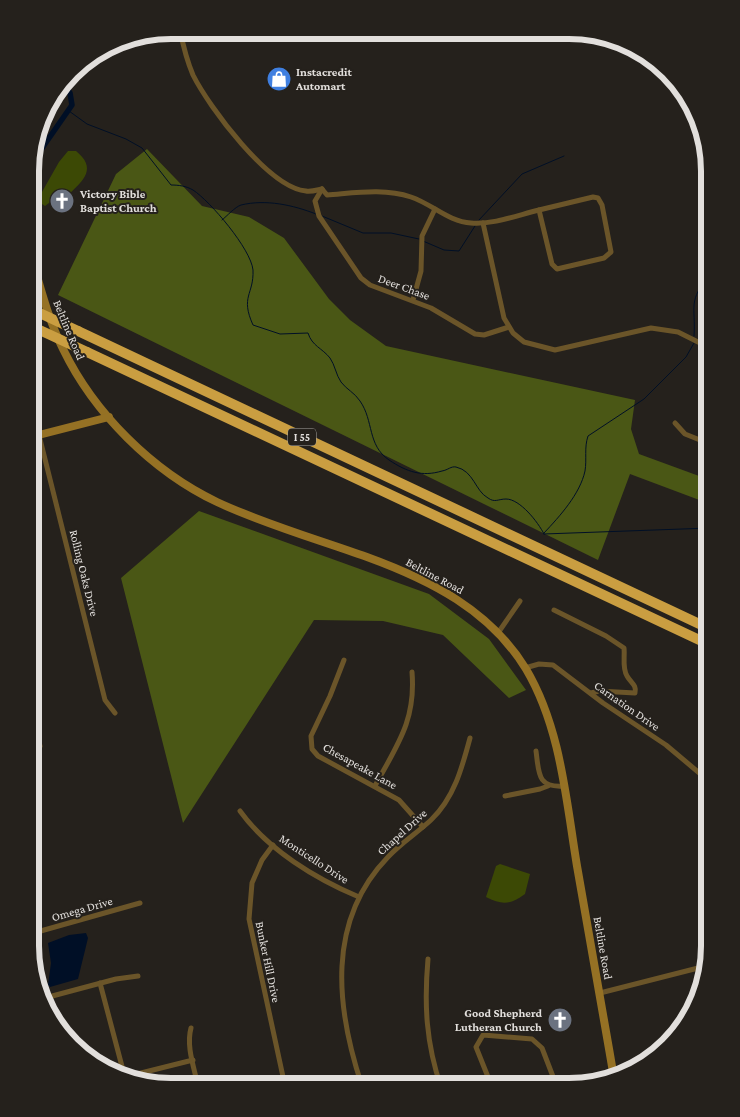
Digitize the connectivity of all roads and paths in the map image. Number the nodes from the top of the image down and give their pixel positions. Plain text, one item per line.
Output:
1 (183, 39) edge
2 (322, 189) junction
3 (435, 208) junction
4 (539, 210) junction
5 (483, 224) junction
6 (39, 281) edge
7 (413, 300) junction
8 (39, 313) edge
9 (508, 327) junction
10 (39, 330) edge
11 (701, 344) edge
12 (108, 417) junction
13 (675, 423) dead end
14 (40, 435) joint
15 (701, 440) edge
16 (520, 601) dead end
17 (554, 610) dead end
18 (701, 625) edge
19 (498, 633) junction
20 (701, 641) edge
21 (344, 660) dead end
22 (525, 668) junction
23 (412, 672) dead end
24 (591, 693) junction
25 (114, 713) dead end
26 (470, 738) dead end
27 (39, 742) edge
28 (40, 746) dead end
29 (536, 752) dead end
30 (701, 774) edge
31 (375, 786) junction
32 (548, 786) junction
33 (564, 786) junction
34 (505, 796) dead end
35 (240, 811) dead end
36 (423, 827) junction
37 (273, 845) junction
38 (360, 897) junction
39 (140, 903) dead end
40 (39, 931) edge
41 (428, 959) dead end
42 (699, 968) edge
43 (138, 976) dead end
44 (100, 983) junction
45 (600, 992) junction
46 (49, 997) edge
47 (191, 1028) dead end
48 (193, 1060) junction
49 (123, 1069) edge
50 (613, 1070) edge
51 (137, 1074) edge
52 (196, 1078) edge
53 (283, 1078) edge
54 (360, 1078) edge
55 (438, 1078) edge
56 (488, 1078) edge
57 (554, 1078) edge

1 - 2 street
2 - 3 street
2 - 7 street, Deer Chase
3 - 5 street
3 - 7 street
4 - 4 street
4 - 5 street
5 - 9 street
6 - 12 main road, Beltline Road
7 - 9 street, Deer Chase
8 - 18 highway, I 55, bridge
9 - 11 street
10 - 20 highway, I 55, bridge
12 - 14 main road
12 - 19 main road, Beltline Road
13 - 15 street
14 - 25 street, Rolling Oaks Drive
16 - 19 street
17 - 24 street
19 - 22 main road, Beltline Road
21 - 31 street, Chesapeake Lane
22 - 24 street, Carnation Drive
22 - 33 main road, Beltline Road
23 - 31 street
24 - 30 street, Carnation Drive
26 - 36 street, Chapel Drive
27 - 28 street
29 - 32 street
31 - 36 street, Chesapeake Lane
32 - 33 street
32 - 34 street
33 - 45 main road, Beltline Road
35 - 37 street, Monticello Drive
36 - 38 street, Chapel Drive
37 - 38 street, Monticello Drive
37 - 53 street, Bunker Hill Drive
38 - 54 street, Chapel Drive
39 - 40 street, Omega Drive
41 - 55 street
42 - 45 street
43 - 44 street
44 - 46 street
44 - 49 street
45 - 50 main road, Beltline Road
47 - 48 street
48 - 51 street
48 - 52 street
56 - 57 street

